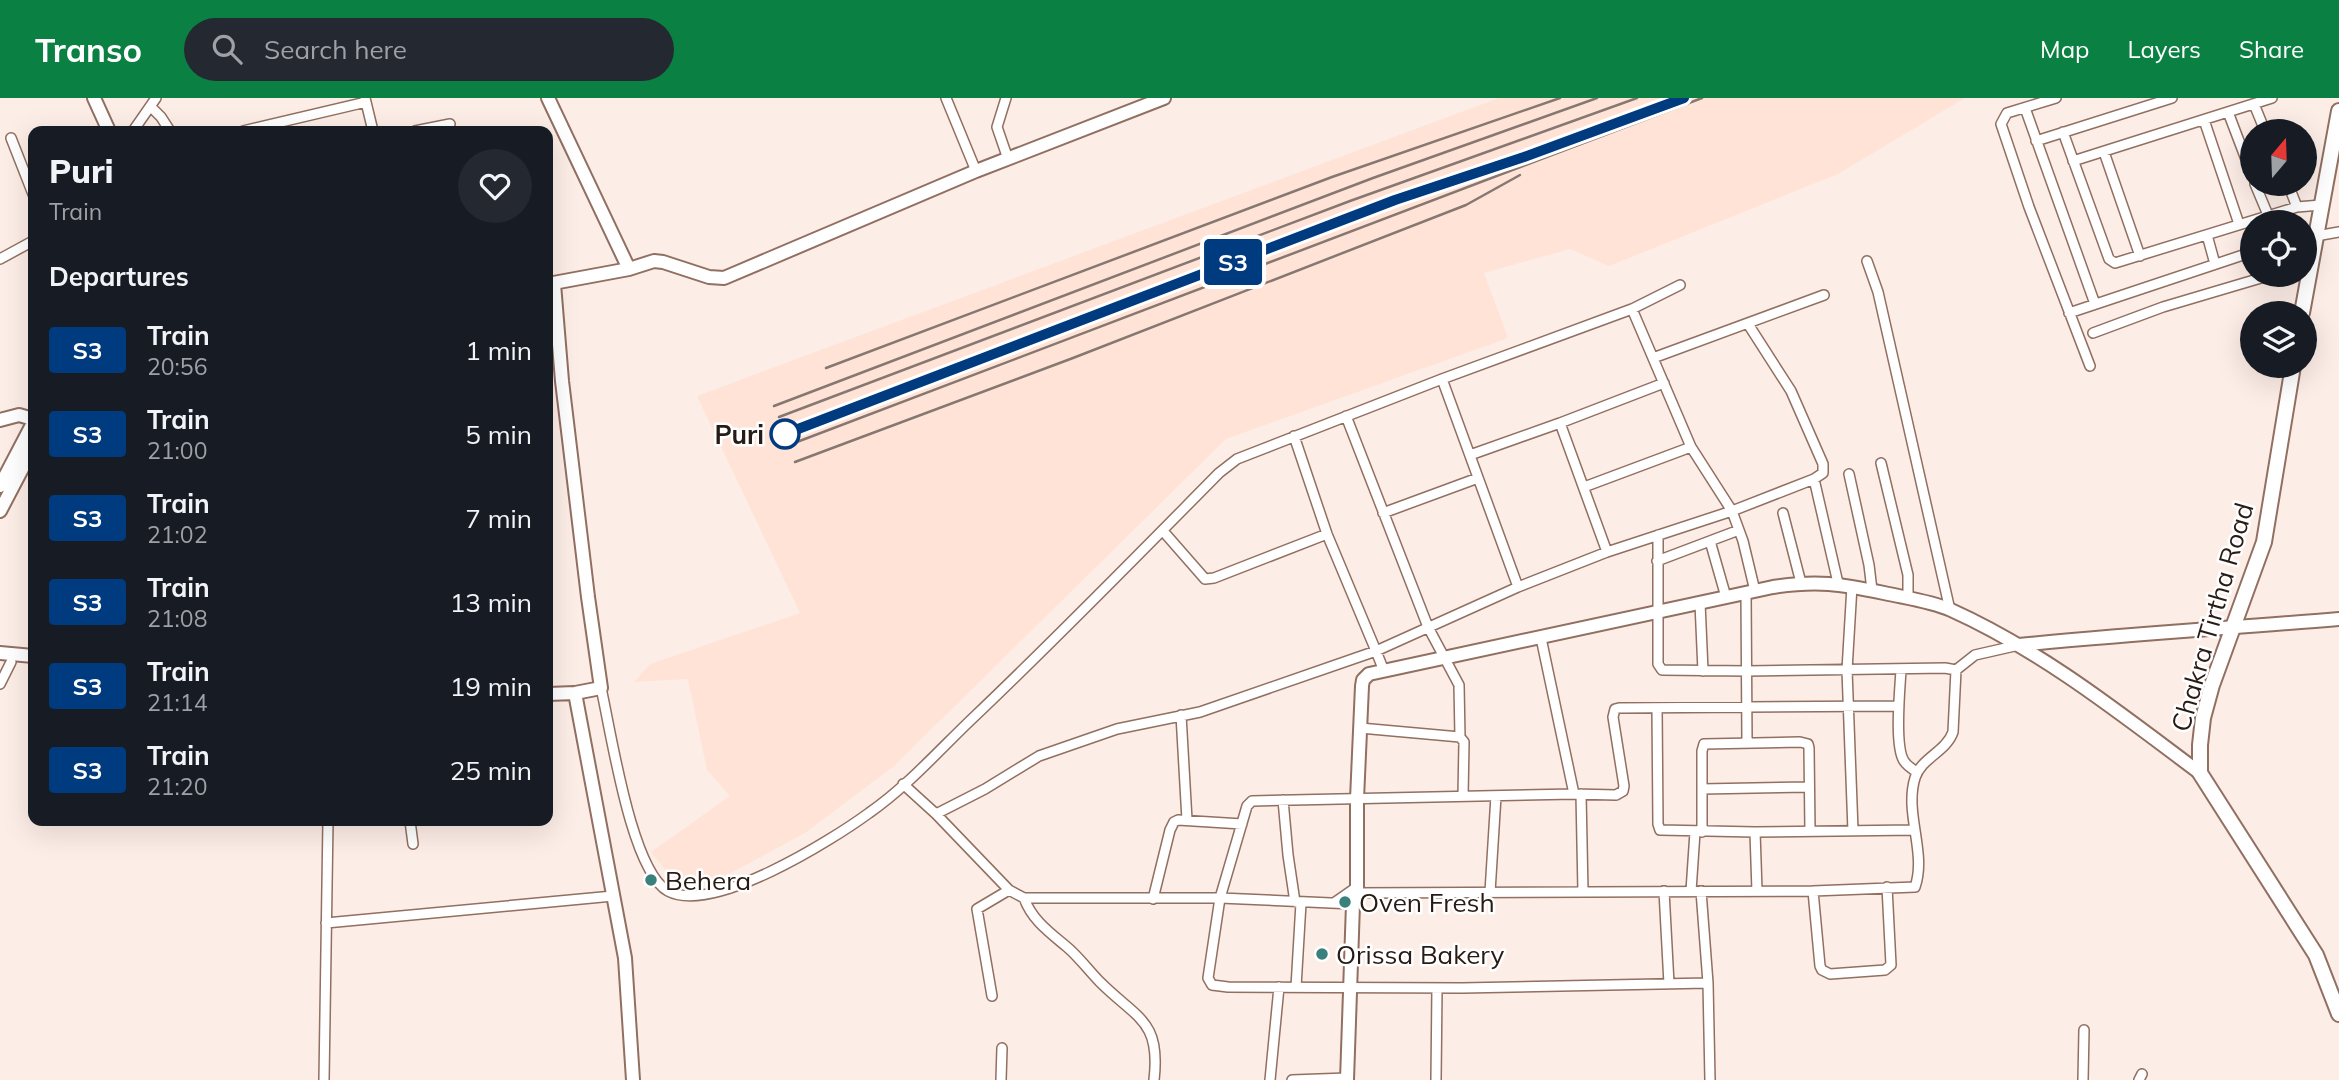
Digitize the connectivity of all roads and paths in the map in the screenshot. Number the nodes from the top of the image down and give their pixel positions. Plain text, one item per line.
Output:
1 (94, 98) edge
2 (548, 98) edge
3 (946, 98) edge
4 (1006, 98) edge
5 (1164, 98) edge
6 (2056, 98) edge
7 (2172, 98) edge
8 (2272, 98) edge
9 (366, 100) edge
10 (153, 102) edge
11 (2254, 104) junction
12 (2025, 108) junction
13 (2339, 111) edge
14 (2228, 112) junction
15 (2260, 119) edge
16 (2204, 120) junction
17 (450, 124) dead end
18 (107, 126) edge
19 (136, 126) edge
20 (167, 126) edge
21 (282, 126) edge
22 (372, 126) edge
23 (440, 126) edge
24 (2063, 132) junction
25 (11, 138) dead end
26 (2036, 141) junction
27 (2240, 144) edge
28 (2104, 152) junction
29 (1007, 159) junction
30 (2073, 161) junction
31 (976, 172) junction
32 (28, 181) edge
33 (2293, 196) edge
34 (2321, 205) junction
35 (2297, 207) junction
36 (2286, 210) edge
37 (2317, 217) edge
38 (2239, 224) joint
39 (2339, 232) edge
40 (2207, 234) junction
41 (2317, 236) edge
42 (28, 244) edge
43 (2140, 256) junction
44 (2240, 256) edge
45 (0, 259) edge
46 (1867, 261) dead end
47 (2215, 264) junction
48 (629, 270) junction
49 (553, 284) edge
50 (2240, 284) edge
51 (1680, 285) dead end
52 (1824, 295) dead end
53 (553, 301) edge
54 (2095, 304) junction
55 (1632, 309) junction
56 (2069, 313) junction
57 (1748, 324) junction
58 (2093, 333) dead end
59 (1653, 358) junction
60 (2090, 366) dead end
61 (2291, 378) edge
62 (1442, 379) junction
63 (1664, 383) junction
64 (1346, 416) junction
65 (28, 419) edge
66 (3, 423) edge
67 (1560, 423) junction
68 (28, 431) edge
69 (1294, 436) junction
70 (1691, 447) junction
71 (1470, 455) junction
72 (28, 458) edge
73 (1881, 463) dead end
74 (1849, 474) dead end
75 (1478, 478) junction
76 (1814, 479) junction
77 (0, 486) edge
78 (1584, 487) junction
79 (0, 511) edge
80 (1732, 511) junction
81 (1383, 513) junction
82 (1783, 513) dead end
83 (1739, 530) junction
84 (1163, 531) junction
85 (1327, 534) junction
86 (1658, 535) junction
87 (1710, 541) junction
88 (1607, 552) junction
89 (1657, 561) junction
90 (1801, 583) junction
91 (1838, 583) junction
92 (1852, 586) junction
93 (1518, 587) junction
94 (1872, 590) junction
95 (1751, 592) junction
96 (1726, 597) junction
97 (1908, 598) junction
98 (1700, 603) junction
99 (1950, 610) junction
100 (1658, 611) junction
101 (2339, 619) edge
102 (1428, 627) junction
103 (2233, 628) junction
104 (1541, 638) junction
105 (2019, 645) junction
106 (1376, 651) junction
107 (0, 653) edge
108 (28, 656) edge
109 (1446, 658) junction
110 (5, 661) edge
111 (28, 663) edge
112 (1847, 670) junction
113 (1901, 670) junction
114 (1956, 670) junction
115 (1384, 671) junction
116 (1703, 671) junction
117 (1747, 671) junction
118 (0, 684) edge
119 (601, 688) junction
120 (575, 693) junction
121 (553, 694) edge
122 (1849, 706) junction
123 (1899, 706) junction
124 (1747, 707) junction
125 (1657, 708) junction
126 (1181, 715) junction
127 (1360, 728) junction
128 (1460, 737) junction
129 (1747, 742) junction
130 (1917, 772) junction
131 (2200, 773) junction
132 (903, 784) junction
133 (1809, 788) junction
134 (1702, 789) junction
135 (1577, 794) junction
136 (1463, 796) junction
137 (1496, 796) junction
138 (1357, 799) junction
139 (1283, 800) junction
140 (936, 814) junction
141 (1187, 820) junction
142 (1242, 824) junction
143 (328, 826) edge
144 (411, 826) edge
145 (1915, 830) junction
146 (1810, 831) junction
147 (1853, 831) junction
148 (1698, 832) junction
149 (1755, 832) junction
150 (413, 844) dead end
151 (1887, 887) junction
152 (1009, 890) junction
153 (1583, 891) junction
154 (1664, 891) junction
155 (1691, 891) junction
156 (1701, 891) junction
157 (1757, 891) junction
158 (1813, 891) junction
159 (1490, 892) junction
160 (1356, 895) junction
161 (613, 896) junction
162 (1024, 898) junction
163 (1220, 898) junction
164 (1153, 899) junction
165 (1298, 903) junction
166 (1334, 904) junction
167 (326, 923) junction
168 (1708, 983) junction
169 (1669, 984) junction
170 (1350, 986) junction
171 (1279, 987) junction
172 (1296, 987) junction
173 (1437, 988) junction
174 (992, 996) dead end
175 (2339, 1014) edge
176 (2084, 1030) dead end
177 (1002, 1048) dead end
178 (1347, 1079) edge
179 (324, 1080) edge
180 (633, 1080) edge
181 (1001, 1080) edge
182 (1154, 1080) edge
183 (1270, 1080) edge
184 (1292, 1080) edge
185 (1436, 1080) edge
186 (1710, 1080) edge
187 (2083, 1080) edge

1 - 18 main road
2 - 48 main road
3 - 31 street
4 - 29 street
5 - 29 main road
6 - 12 street
7 - 24 street
8 - 11 street
9 - 21 street
9 - 22 street
10 - 19 street
10 - 20 street
11 - 14 street
11 - 15 street
12 - 26 street
12 - 56 street
13 - 34 highway
14 - 16 street
14 - 27 street
16 - 28 street
16 - 38 street
17 - 23 street
24 - 26 street
24 - 30 street
25 - 32 street
26 - 54 street
28 - 30 street
28 - 43 street
29 - 31 main road
30 - 43 street
31 - 48 main road
33 - 35 street
34 - 35 street
34 - 37 highway
35 - 36 street
38 - 40 street
39 - 41 street
40 - 43 street
40 - 47 street
42 - 45 street
44 - 47 street
46 - 99 street
47 - 54 street
48 - 49 main road
50 - 58 street
51 - 55 street
52 - 57 street
53 - 119 main road
54 - 56 street
55 - 59 street
55 - 62 street
56 - 60 street
57 - 59 street
57 - 76 street
59 - 63 street
61 - 103 highway, Chakra Tirtha Road
62 - 64 street
62 - 71 street
63 - 67 street
63 - 70 street
64 - 69 street
64 - 81 street
65 - 66 main road
67 - 71 street
67 - 78 street
68 - 77 main road
69 - 84 street
69 - 85 street
70 - 78 street
70 - 80 street
71 - 75 street
72 - 79 main road
73 - 97 street
74 - 94 street
75 - 81 street
75 - 93 street
76 - 80 street
76 - 91 street
78 - 88 street
80 - 83 street
80 - 86 street
81 - 102 street
82 - 90 street
83 - 87 street
83 - 95 street
84 - 85 street
84 - 132 street
85 - 106 street
86 - 88 street
86 - 89 street
87 - 89 street
87 - 96 street
88 - 93 street
89 - 100 street
90 - 91 main road
90 - 95 main road
91 - 92 main road
92 - 94 main road
92 - 112 street
93 - 102 street
94 - 97 main road
95 - 96 main road
95 - 117 street
96 - 98 main road
97 - 99 main road
98 - 100 main road
98 - 116 street
99 - 105 main road
100 - 104 main road
100 - 116 street
101 - 103 main road
102 - 106 street
102 - 109 street
103 - 105 main road
103 - 131 highway, Chakra Tirtha Road
104 - 109 main road
104 - 135 street
105 - 114 street
105 - 131 main road
106 - 115 street
106 - 126 street
107 - 108 main road
109 - 115 main road
109 - 128 street
110 - 111 main road
110 - 118 street
112 - 113 street
112 - 117 street
112 - 122 street
113 - 114 street
113 - 123 street
114 - 130 street
115 - 127 main road
116 - 117 street
117 - 124 street
119 - 120 main road
119 - 132 street
120 - 121 main road
120 - 161 main road
122 - 123 street
122 - 124 street
122 - 147 street
123 - 130 street
124 - 125 street
124 - 129 street
125 - 135 street
125 - 148 street
126 - 140 street
126 - 141 street
127 - 128 street
127 - 138 main road
128 - 136 street
129 - 133 street
129 - 134 street
130 - 145 street
131 - 175 highway, Chakra Tirtha Road
132 - 140 street
133 - 134 street
133 - 146 street
134 - 148 street
135 - 137 street
135 - 153 street
136 - 137 street
136 - 138 street
137 - 159 street
138 - 139 street
138 - 160 main road
139 - 142 street
139 - 165 street
140 - 152 street
141 - 142 street
141 - 164 street
142 - 163 street
143 - 167 street
144 - 150 street
145 - 147 street
145 - 151 street
146 - 147 street
146 - 149 street
148 - 149 street
148 - 155 street
149 - 157 street
151 - 158 street
151 - 158 street
152 - 162 street
152 - 174 street
153 - 154 street
153 - 159 street
154 - 155 street
154 - 169 street
155 - 156 street
156 - 157 street
156 - 168 street
157 - 158 street
159 - 160 street
160 - 166 street
160 - 166 street
160 - 170 main road
161 - 167 street
161 - 180 main road
162 - 164 street
162 - 182 street
163 - 164 street
163 - 165 street
163 - 171 street
165 - 166 street
165 - 172 street
167 - 179 street
168 - 169 street
168 - 186 street
169 - 173 street
170 - 172 street
170 - 173 street
170 - 178 main road
171 - 172 street
171 - 183 street
173 - 185 street
176 - 187 street
177 - 181 street
178 - 184 street

